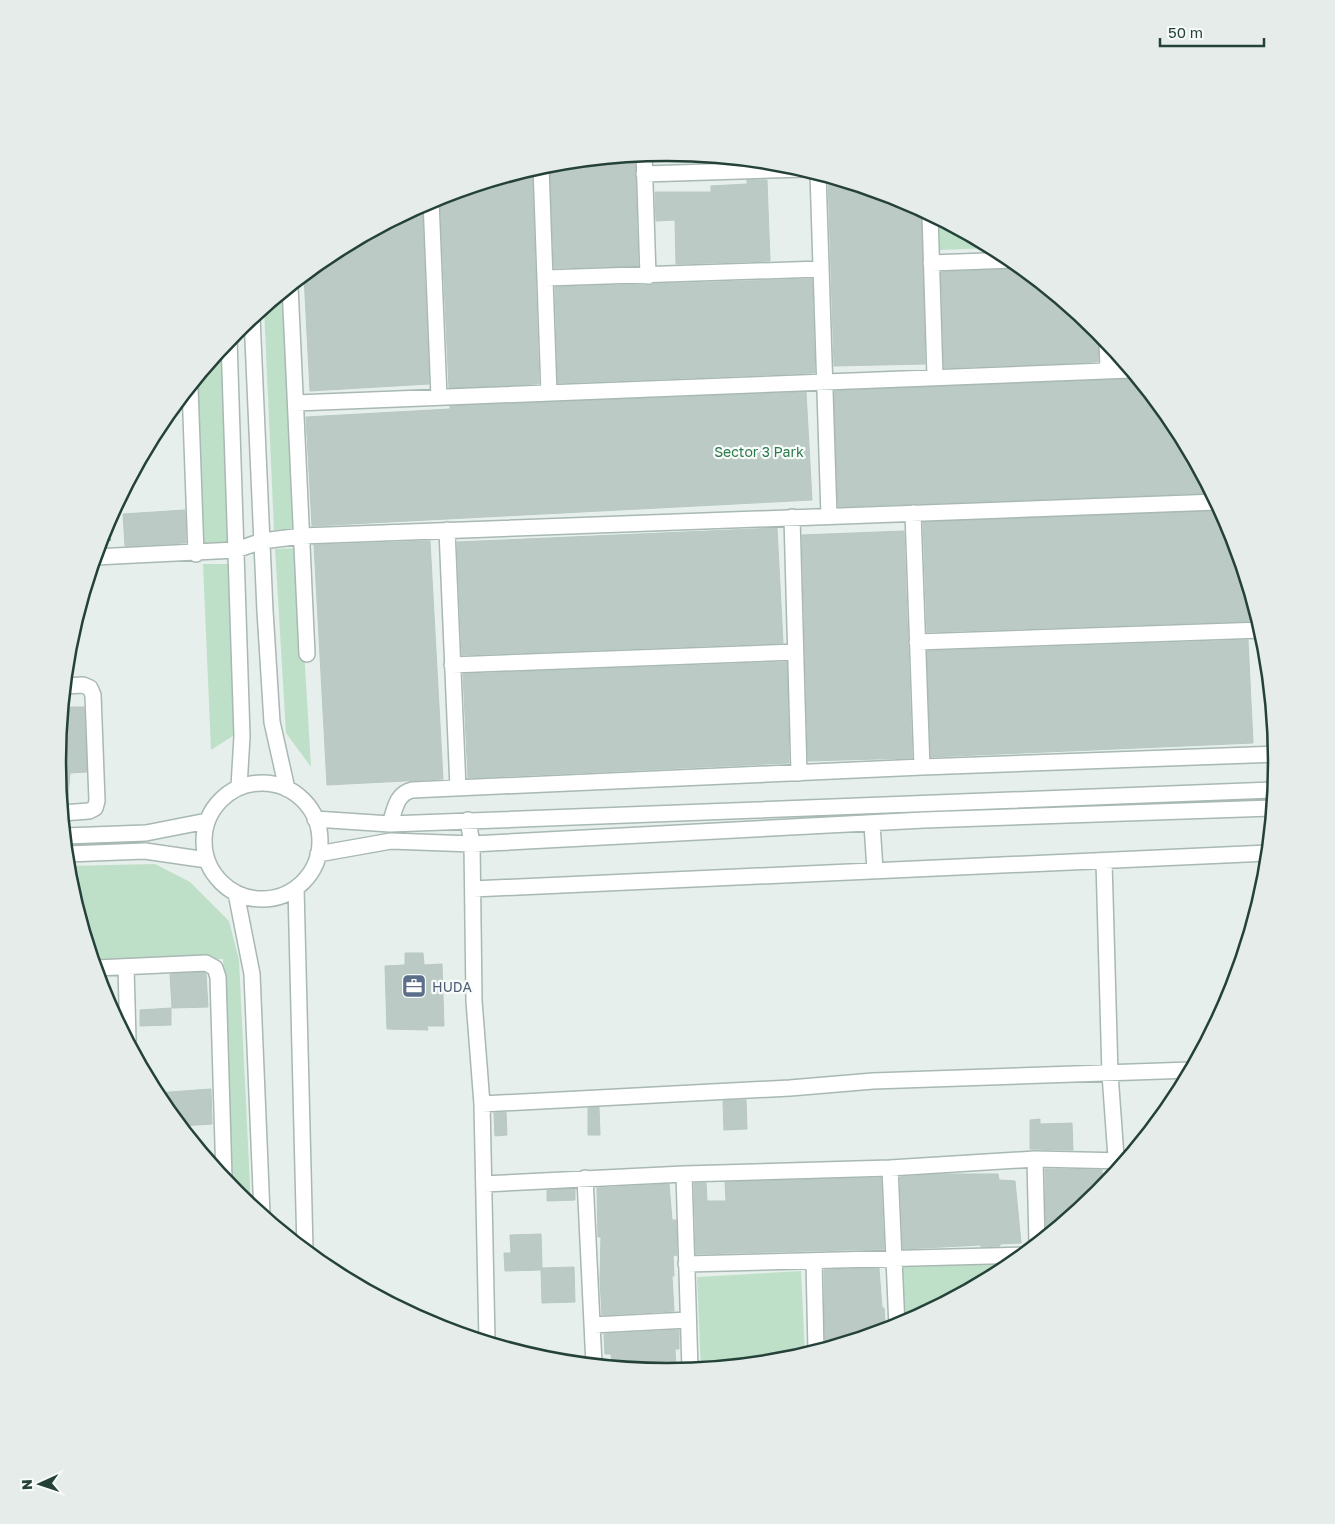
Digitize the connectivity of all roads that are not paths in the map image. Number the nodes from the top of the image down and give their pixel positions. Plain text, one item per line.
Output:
1 (644, 162) edge
2 (772, 170) edge
3 (541, 174) edge
4 (644, 174) junction
5 (818, 180) edge
6 (431, 210) edge
7 (930, 222) edge
8 (1000, 260) edge
9 (931, 263) junction
10 (821, 269) junction
11 (648, 276) junction
12 (546, 278) junction
13 (290, 294) edge
14 (252, 327) edge
15 (229, 351) edge
16 (1107, 352) edge
17 (1108, 370) junction
18 (1123, 370) edge
19 (935, 377) junction
20 (825, 382) junction
21 (549, 392) junction
22 (190, 396) edge
23 (439, 397) junction
24 (296, 403) junction
25 (1210, 502) edge
26 (913, 513) junction
27 (829, 516) junction
28 (792, 517) junction
29 (447, 530) junction
30 (302, 536) junction
31 (262, 541) junction
32 (236, 550) junction
33 (196, 554) junction
34 (103, 557) edge
35 (1254, 630) edge
36 (917, 642) junction
37 (795, 652) junction
38 (307, 654) dead end
39 (452, 665) junction
40 (71, 686) edge
41 (1269, 754) edge
42 (922, 767) junction
43 (799, 773) junction
44 (239, 787) junction
45 (458, 788) junction
46 (287, 789) junction
47 (1268, 790) edge
48 (1266, 808) edge
49 (69, 813) edge
50 (315, 819) junction
51 (468, 820) junction
52 (207, 821) junction
53 (390, 824) junction
54 (872, 824) junction
55 (71, 836) edge
56 (472, 844) junction
57 (73, 854) edge
58 (318, 854) junction
59 (1261, 854) edge
60 (207, 860) junction
61 (1104, 862) junction
62 (875, 870) junction
63 (296, 888) junction
64 (473, 888) junction
65 (236, 893) junction
66 (126, 966) junction
67 (103, 968) edge
68 (128, 1027) edge
69 (1183, 1070) edge
70 (1110, 1074) junction
71 (482, 1104) junction
72 (1035, 1159) junction
73 (1119, 1159) edge
74 (1114, 1165) edge
75 (224, 1167) edge
76 (890, 1168) junction
77 (684, 1174) junction
78 (585, 1178) junction
79 (484, 1184) junction
80 (262, 1205) edge
81 (1037, 1237) edge
82 (305, 1242) edge
83 (1011, 1255) edge
84 (894, 1258) junction
85 (814, 1261) junction
86 (686, 1264) junction
87 (897, 1318) edge
88 (688, 1320) junction
89 (593, 1325) junction
90 (487, 1335) edge
91 (816, 1345) edge
92 (594, 1358) edge
93 (690, 1362) edge

1 - 4 street
2 - 4 street
3 - 12 street
4 - 11 street
5 - 10 street
6 - 23 street
7 - 9 street
8 - 9 street
9 - 19 street
10 - 11 street
10 - 20 street
11 - 12 street
12 - 21 street
13 - 24 street
14 - 31 street
15 - 32 street
16 - 17 street
17 - 18 street
17 - 19 street
19 - 20 street
20 - 21 street
20 - 27 street
21 - 23 street
22 - 33 street
23 - 24 street
24 - 30 street
25 - 26 street
26 - 27 street
26 - 36 street
27 - 28 street
28 - 29 street
28 - 37 street
29 - 30 street
29 - 39 street
30 - 31 street
30 - 38 street
31 - 32 street
31 - 46 street
32 - 33 street
32 - 44 street
33 - 34 street
35 - 36 street
36 - 42 street
37 - 39 street
37 - 43 street
39 - 45 street
40 - 49 street
41 - 42 street
42 - 43 street
43 - 45 street
44 - 46 street
44 - 52 street
45 - 53 street
46 - 50 street
47 - 51 street
48 - 54 street
50 - 53 street
50 - 58 street
51 - 53 street
51 - 56 street
52 - 55 street
52 - 60 street
54 - 56 street
54 - 62 street
56 - 58 street
56 - 64 street
57 - 60 street
58 - 63 street
59 - 61 street
60 - 65 street
61 - 62 street
61 - 70 street
62 - 64 street
63 - 65 street
63 - 82 street
64 - 71 street
65 - 80 street
66 - 67 street
66 - 68 street
66 - 75 street
69 - 70 street
70 - 71 street
70 - 73 street
71 - 79 street
72 - 74 street
72 - 76 street
72 - 81 street
76 - 77 street
76 - 84 street
77 - 78 street
77 - 86 street
78 - 79 street
78 - 89 street
79 - 90 street
83 - 84 street
84 - 85 street
84 - 87 street
85 - 86 street
85 - 91 street
86 - 88 street
88 - 89 street
88 - 93 street
89 - 92 street

